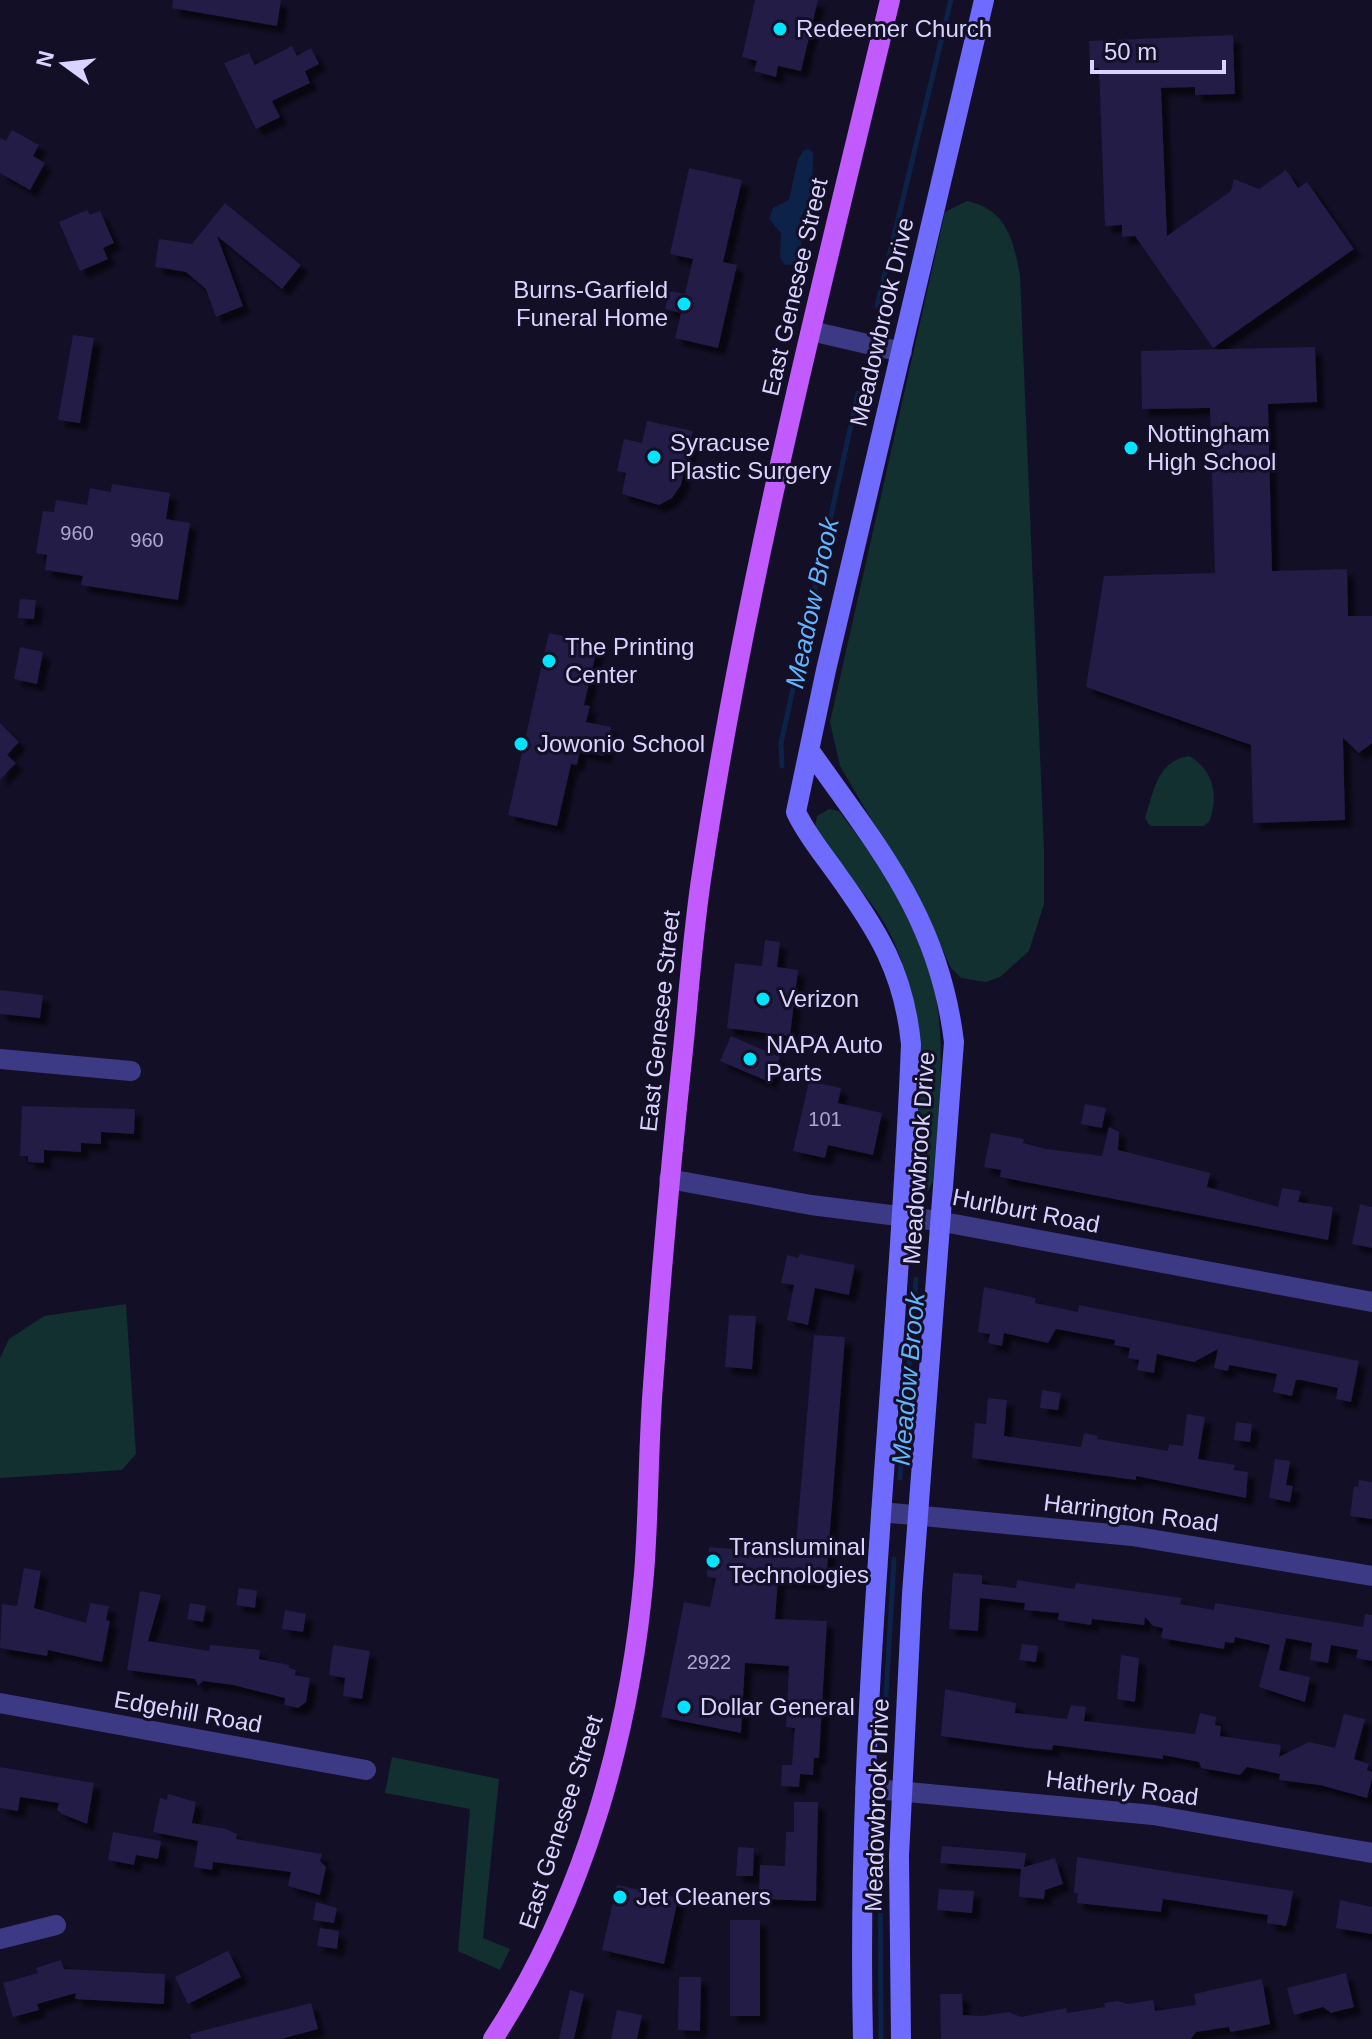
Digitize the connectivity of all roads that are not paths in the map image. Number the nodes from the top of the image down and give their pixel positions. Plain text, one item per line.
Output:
1 (890, 0) edge
2 (984, 0) edge
3 (811, 331) junction
4 (902, 352) junction
5 (810, 751) junction
6 (0, 1059) edge
7 (131, 1071) dead end
8 (669, 1179) junction
9 (900, 1217) junction
10 (938, 1221) junction
11 (1372, 1302) edge
12 (881, 1512) junction
13 (918, 1516) junction
14 (1372, 1576) edge
15 (0, 1703) edge
16 (366, 1770) dead end
17 (865, 1788) junction
18 (904, 1791) junction
19 (1372, 1853) edge
20 (56, 1925) dead end
21 (0, 1939) edge
22 (493, 2039) edge
23 (863, 2039) edge
24 (901, 2039) edge

1 - 3 main road, East Genesee Street
2 - 4 street, Meadowbrook Drive
3 - 4 street
3 - 8 main road, East Genesee Street
4 - 5 street, Meadowbrook Drive
5 - 9 street, Meadowbrook Drive
5 - 10 street, Meadowbrook Drive
6 - 7 street
8 - 9 street, Hurlburt Road
8 - 22 main road, East Genesee Street
9 - 10 street, Hurlburt Road
9 - 12 street, Meadowbrook Drive
10 - 11 street, Hurlburt Road
10 - 13 street, Meadowbrook Drive
12 - 13 street, Harrington Road
12 - 17 street, Meadowbrook Drive
13 - 14 street, Harrington Road
13 - 18 street, Meadowbrook Drive
15 - 16 street, Edgehill Road
17 - 18 street, Hatherly Road
17 - 23 street, Meadowbrook Drive
18 - 19 street, Hatherly Road
18 - 24 street, Meadowbrook Drive
20 - 21 street

